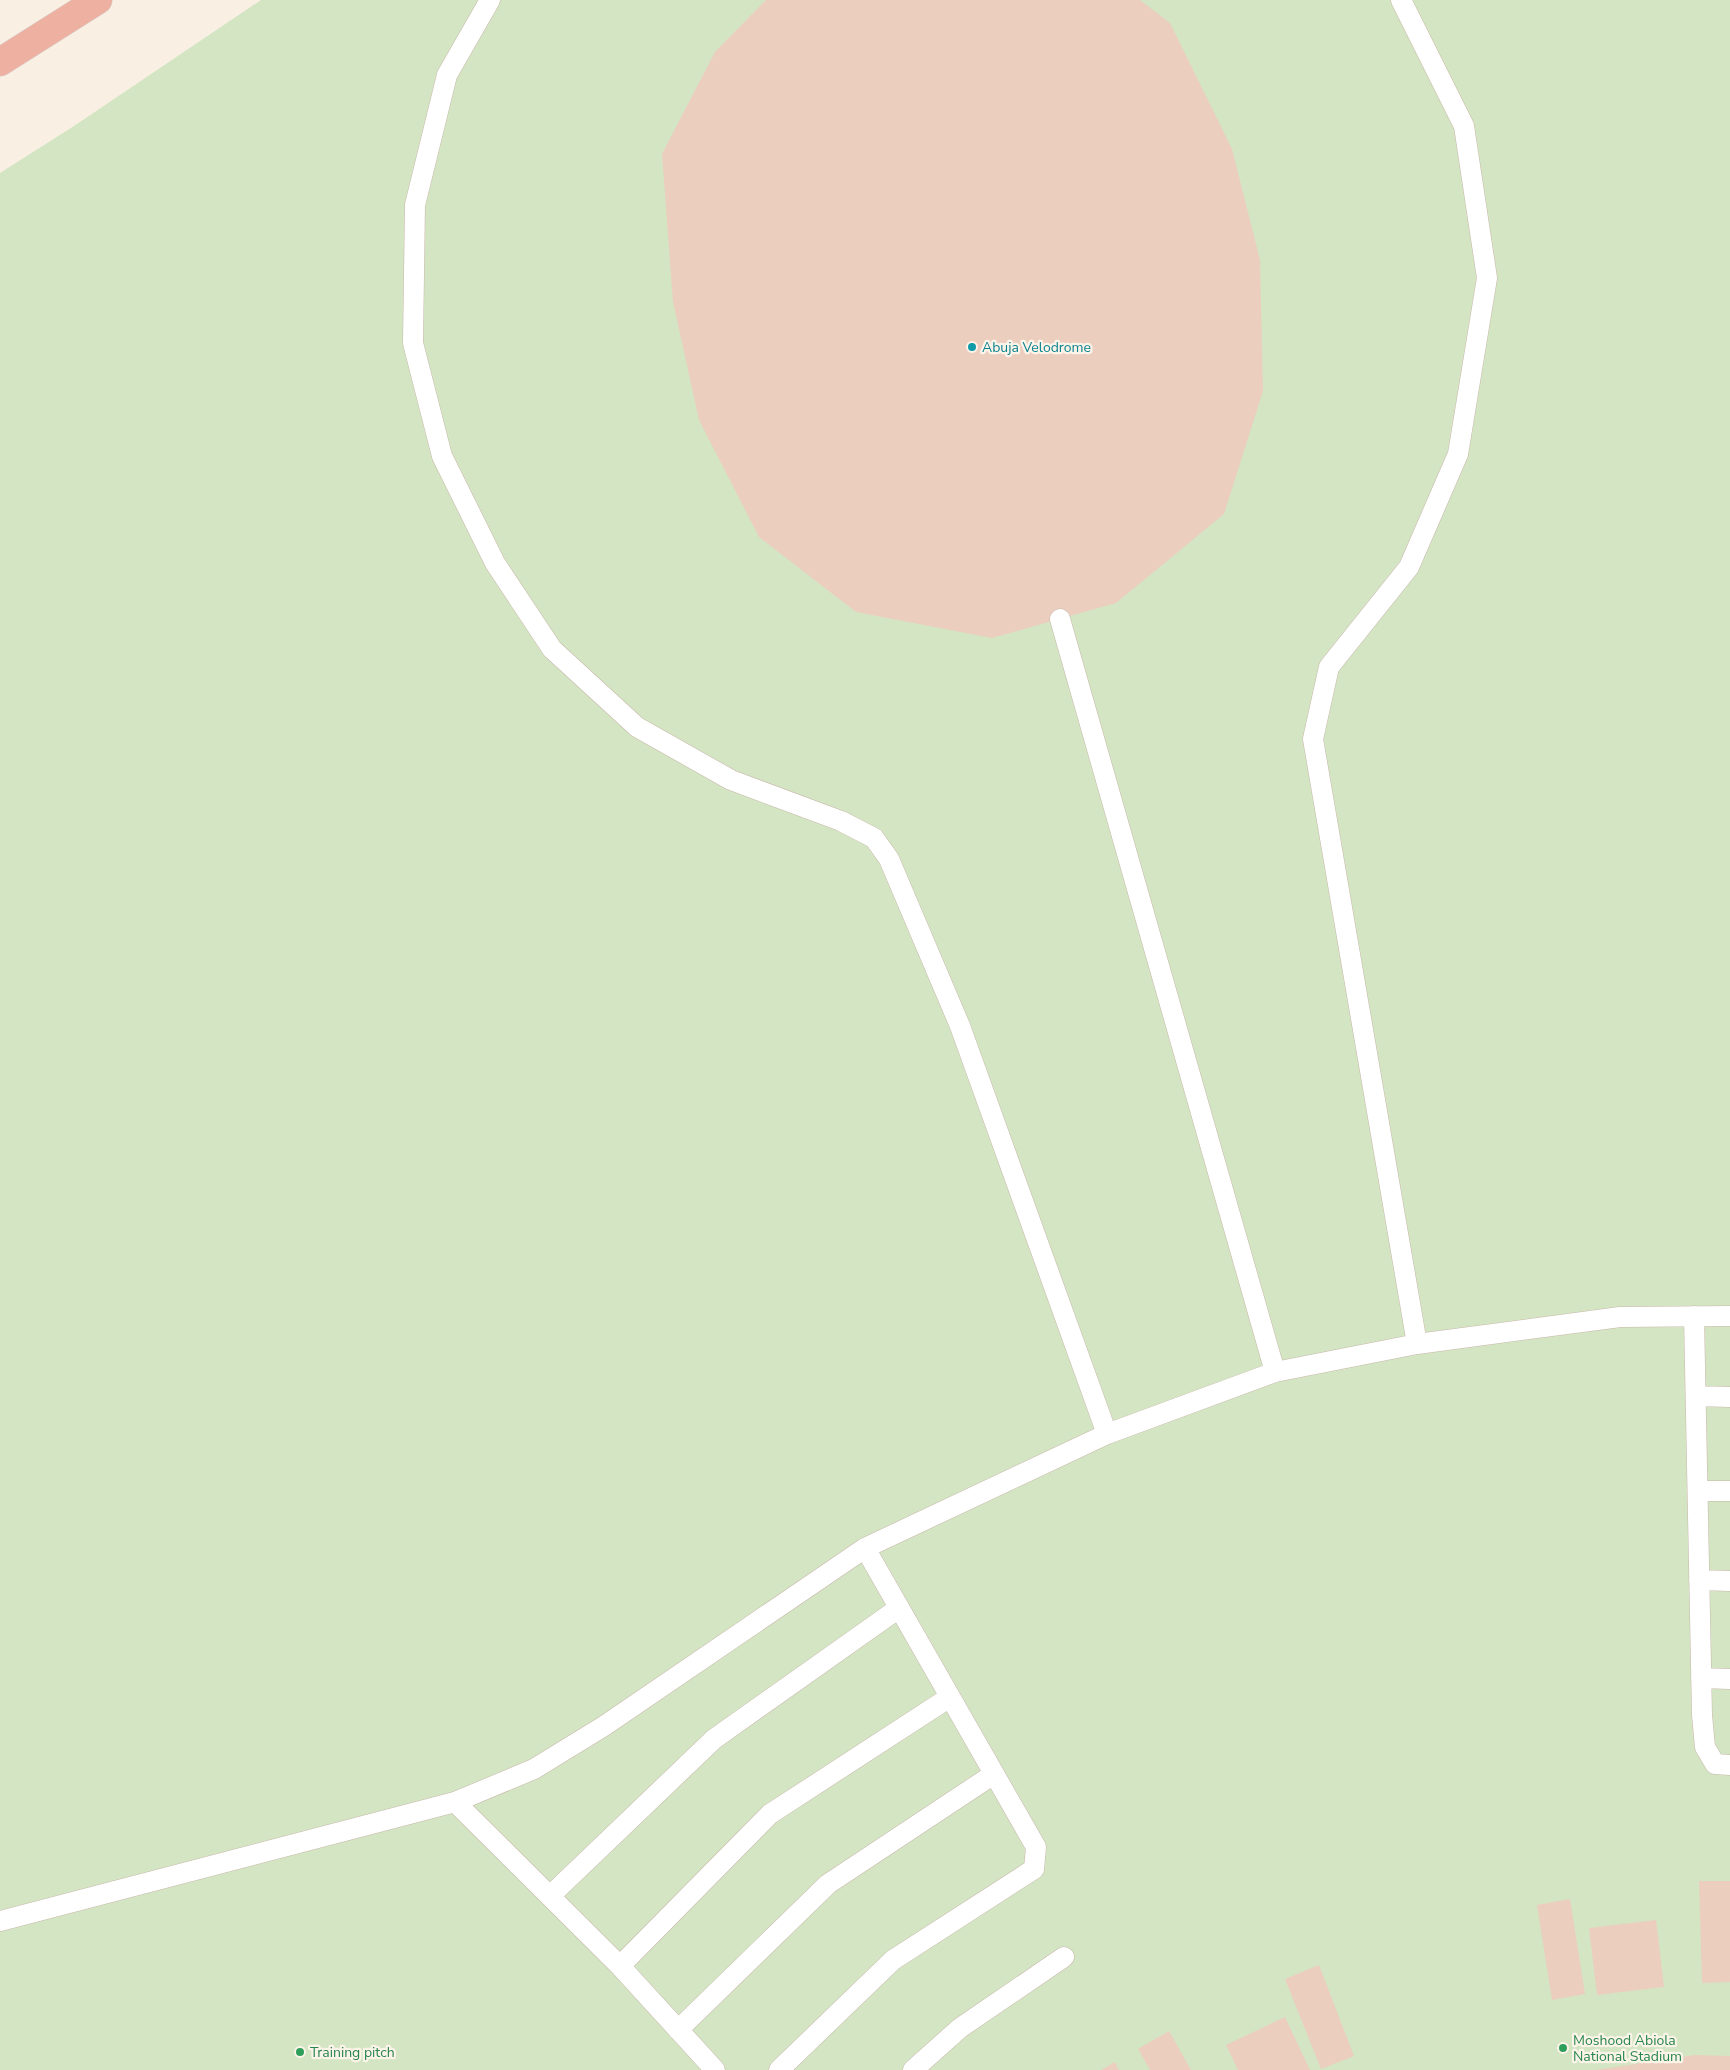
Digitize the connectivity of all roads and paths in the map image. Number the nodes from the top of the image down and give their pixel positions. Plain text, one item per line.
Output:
1 (98, 0) edge
2 (490, 0) edge
3 (1400, 0) edge
4 (0, 62) edge
5 (1060, 619) dead end
6 (1694, 1316) junction
7 (1730, 1316) edge
8 (1417, 1344) junction
9 (1275, 1372) junction
10 (1696, 1396) junction
11 (1730, 1397) edge
12 (1108, 1434) junction
13 (1698, 1491) junction
14 (1730, 1491) edge
15 (865, 1548) junction
16 (1699, 1580) junction
17 (1730, 1581) edge
18 (899, 1608) junction
19 (1701, 1678) junction
20 (1730, 1678) edge
21 (950, 1697) junction
22 (1730, 1765) edge
23 (994, 1774) junction
24 (455, 1802) junction
25 (550, 1896) junction
26 (0, 1921) edge
27 (1064, 1957) dead end
28 (620, 1966) junction
29 (678, 2030) junction
30 (715, 2070) edge
31 (779, 2070) edge
32 (913, 2070) edge

1 - 4 highway
2 - 12 lane
3 - 8 lane
5 - 9 lane
6 - 7 lane
6 - 8 lane
6 - 10 lane
8 - 9 lane
9 - 12 lane
10 - 11 lane
10 - 13 lane
12 - 15 lane
13 - 14 lane
13 - 16 lane
15 - 18 lane
15 - 24 lane
16 - 17 lane
16 - 19 lane
18 - 21 lane
18 - 25 lane
19 - 20 lane
19 - 22 lane
21 - 23 lane
21 - 28 lane
23 - 29 lane
23 - 31 lane
24 - 25 lane
24 - 26 lane
25 - 28 lane
27 - 32 lane
28 - 29 lane
29 - 30 lane

